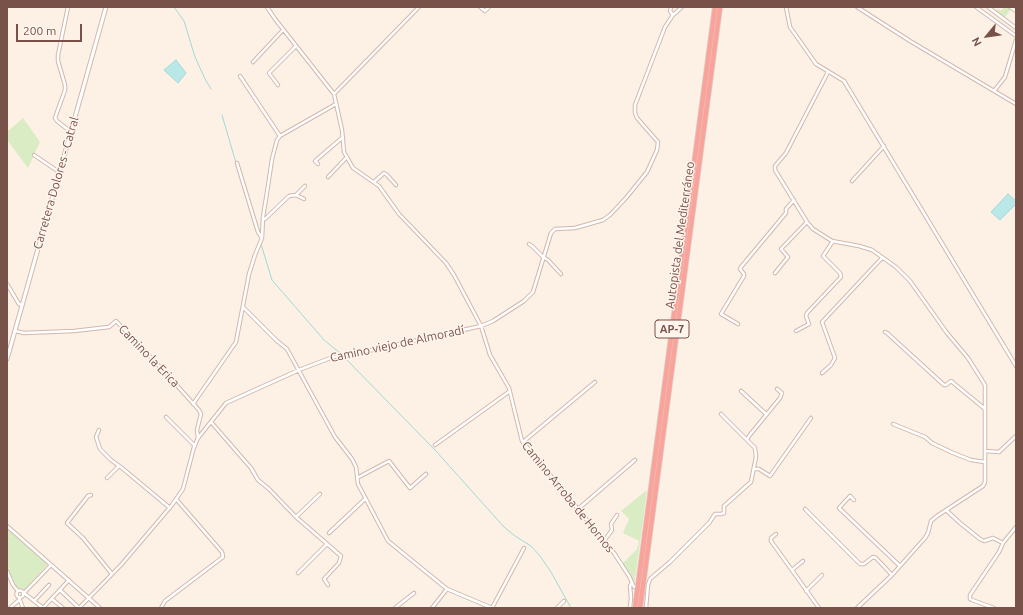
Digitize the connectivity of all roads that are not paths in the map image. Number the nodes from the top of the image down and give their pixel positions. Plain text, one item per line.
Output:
1 (68, 7) edge
2 (106, 7) edge
3 (268, 7) edge
4 (419, 7) edge
5 (480, 7) edge
6 (489, 7) edge
7 (671, 7) edge
8 (682, 7) edge
9 (715, 7) edge
10 (720, 7) edge
11 (786, 7) edge
12 (857, 7) edge
13 (976, 7) edge
14 (988, 7) edge
15 (1011, 7) edge
16 (1016, 11) edge
17 (673, 15) junction
18 (1003, 18) junction
19 (999, 24) junction
20 (1016, 28) edge
21 (283, 30) junction
22 (1016, 36) edge
23 (1015, 41) edge
24 (296, 46) junction
25 (253, 62) dead end
26 (828, 72) junction
27 (240, 76) dead end
28 (278, 85) dead end
29 (994, 91) junction
30 (334, 94) junction
31 (336, 104) junction
32 (1016, 104) edge
33 (71, 132) junction
34 (280, 136) junction
35 (343, 137) junction
36 (884, 146) junction
37 (34, 155) dead end
38 (347, 157) junction
39 (237, 163) dead end
40 (318, 164) dead end
41 (60, 172) junction
42 (328, 177) dead end
43 (852, 181) dead end
44 (374, 182) junction
45 (396, 185) dead end
46 (305, 186) dead end
47 (296, 195) junction
48 (304, 199) dead end
49 (794, 200) junction
50 (263, 219) junction
51 (807, 222) junction
52 (262, 238) junction
53 (833, 241) junction
54 (529, 244) dead end
55 (544, 258) junction
56 (882, 258) junction
57 (775, 273) dead end
58 (561, 274) dead end
59 (7, 284) edge
60 (22, 305) junction
61 (243, 307) junction
62 (738, 324) dead end
63 (481, 326) junction
64 (15, 331) junction
65 (796, 331) dead end
66 (885, 332) dead end
67 (8, 350) edge
68 (7, 359) edge
69 (1016, 366) edge
70 (299, 370) junction
71 (822, 372) dead end
72 (596, 382) dead end
73 (777, 389) dead end
74 (742, 391) dead end
75 (510, 392) junction
76 (194, 404) junction
77 (985, 409) junction
78 (722, 414) dead end
79 (766, 414) junction
80 (166, 417) dead end
81 (811, 418) dead end
82 (211, 422) junction
83 (892, 424) dead end
84 (99, 430) dead end
85 (1016, 436) edge
86 (198, 438) junction
87 (523, 442) junction
88 (748, 442) junction
89 (435, 445) dead end
90 (195, 446) junction
91 (985, 451) junction
92 (635, 460) dead end
93 (985, 462) junction
94 (119, 466) junction
95 (754, 468) junction
96 (426, 474) dead end
97 (107, 478) dead end
98 (357, 478) junction
99 (320, 494) dead end
100 (91, 495) dead end
101 (176, 499) junction
102 (365, 499) junction
103 (854, 500) dead end
104 (170, 508) junction
105 (578, 509) junction
106 (805, 509) dead end
107 (946, 510) junction
108 (617, 514) dead end
109 (296, 517) junction
110 (7, 526) edge
111 (1016, 526) edge
112 (329, 532) dead end
113 (776, 534) dead end
114 (604, 541) junction
115 (1003, 543) junction
116 (327, 544) junction
117 (524, 548) dead end
118 (803, 561) dead end
119 (51, 564) junction
120 (900, 566) junction
121 (792, 570) junction
122 (7, 571) edge
123 (298, 573) dead end
124 (112, 574) junction
125 (822, 575) dead end
126 (892, 575) junction
127 (69, 580) junction
128 (632, 583) junction
129 (49, 585) dead end
130 (328, 585) dead end
131 (634, 587) dead end
132 (447, 589) junction
133 (60, 590) junction
134 (18, 591) junction
135 (806, 591) junction
136 (23, 593) junction
137 (414, 593) dead end
138 (88, 597) junction
139 (19, 599) junction
140 (52, 599) junction
141 (34, 601) junction
142 (564, 601) dead end
143 (7, 606) edge
144 (486, 607) edge
145 (10, 608) edge
146 (22, 608) edge
147 (43, 608) edge
148 (63, 608) edge
149 (79, 608) edge
150 (100, 608) edge
151 (161, 608) edge
152 (395, 608) edge
153 (432, 608) edge
154 (492, 608) edge
155 (557, 608) edge
156 (630, 608) edge
157 (635, 608) edge
158 (640, 608) edge
159 (646, 608) edge
160 (819, 608) edge
161 (857, 608) edge
162 (994, 608) edge

1 - 33 street
2 - 33 street, Carretera Dolores - Catral
3 - 21 street, Camino Arroba de Hornos
4 - 30 street
5 - 6 street
7 - 17 street
8 - 17 street, Camino viejo de Almoradí
9 - 157 highway, Autopista del Mediterráneo / AP-7
10 - 158 highway, Autopista del Mediterráneo / AP-7
11 - 26 street
12 - 29 street
13 - 19 street
14 - 18 street
15 - 16 street
17 - 55 street, Camino viejo de Almoradí
18 - 19 street
18 - 20 street
19 - 22 street
21 - 24 street, Camino Arroba de Hornos
21 - 25 street
23 - 29 street
24 - 28 street
24 - 30 street, Camino Arroba de Hornos
26 - 36 street
26 - 49 street
27 - 34 street
29 - 32 street
30 - 31 street, Camino Arroba de Hornos
31 - 34 street
31 - 35 street, Camino Arroba de Hornos
33 - 41 street, Carretera Dolores - Catral
34 - 50 street
35 - 38 street, Camino Arroba de Hornos
35 - 40 street
36 - 43 street
36 - 69 street
37 - 41 street
38 - 42 street
38 - 44 street, Camino Arroba de Hornos
39 - 52 street
41 - 60 street, Carretera Dolores - Catral
44 - 45 street
44 - 63 street, Camino Arroba de Hornos
46 - 47 street
47 - 48 street
47 - 50 street
49 - 51 street
49 - 62 street
50 - 52 street
51 - 53 street
51 - 57 street
52 - 61 street
53 - 56 street
53 - 65 street
54 - 55 street
55 - 58 street
55 - 63 street, Camino viejo de Almoradí
56 - 71 street
56 - 77 street
59 - 60 street
60 - 64 street, Carretera Dolores - Catral
61 - 70 street
61 - 76 street
63 - 70 street, Camino viejo de Almoradí
63 - 75 street, Camino Arroba de Hornos
64 - 67 street, Carretera Dolores - Catral
64 - 76 street, Camino la Erica
66 - 77 street
67 - 68 street, Carretera Dolores - Catral
70 - 82 street, Camino viejo de Almoradí
70 - 98 street
72 - 87 street
73 - 79 street
74 - 79 street
75 - 87 street, Camino Arroba de Hornos
75 - 89 street
76 - 86 street, Camino la Erica
77 - 91 street
78 - 88 street
79 - 88 street
80 - 90 street
81 - 95 street
82 - 86 street, Camino viejo de Almoradí
82 - 109 street
83 - 93 street
84 - 94 street
85 - 91 street
86 - 90 street, Camino viejo de Almoradí
87 - 105 street, Camino Arroba de Hornos
88 - 95 street
90 - 101 street, Camino viejo de Almoradí
91 - 93 street
92 - 105 street
93 - 107 street
94 - 97 street
94 - 104 street
95 - 159 street
96 - 98 street
98 - 102 street
99 - 109 street
100 - 124 street
101 - 104 street, Camino viejo de Almoradí
101 - 151 street
102 - 112 street
102 - 132 street
103 - 120 street
104 - 124 street, Camino viejo de Almoradí
105 - 114 street, Camino Arroba de Hornos
106 - 126 street
107 - 115 street
107 - 120 street
108 - 114 street
109 - 116 street
110 - 119 street
111 - 115 street
113 - 121 street
114 - 128 street, Camino Arroba de Hornos
115 - 162 street
116 - 123 street
116 - 130 street
117 - 154 street
118 - 121 street
119 - 127 street
119 - 136 street
120 - 126 street
121 - 135 street
122 - 134 street
124 - 138 street, Camino viejo de Almoradí
125 - 135 street
126 - 161 street
127 - 133 street
127 - 138 street
128 - 131 street, Camino Arroba de Hornos
128 - 156 street
129 - 141 street
132 - 144 street
132 - 153 street
133 - 140 street
133 - 149 street
134 - 136 street
134 - 139 street
135 - 160 street
136 - 139 street
136 - 141 street
137 - 152 street
138 - 149 street, Camino viejo de Almoradí
138 - 150 street
139 - 145 street
139 - 146 street
140 - 147 street
140 - 148 street
141 - 147 street
142 - 155 street
143 - 145 street
144 - 154 street

